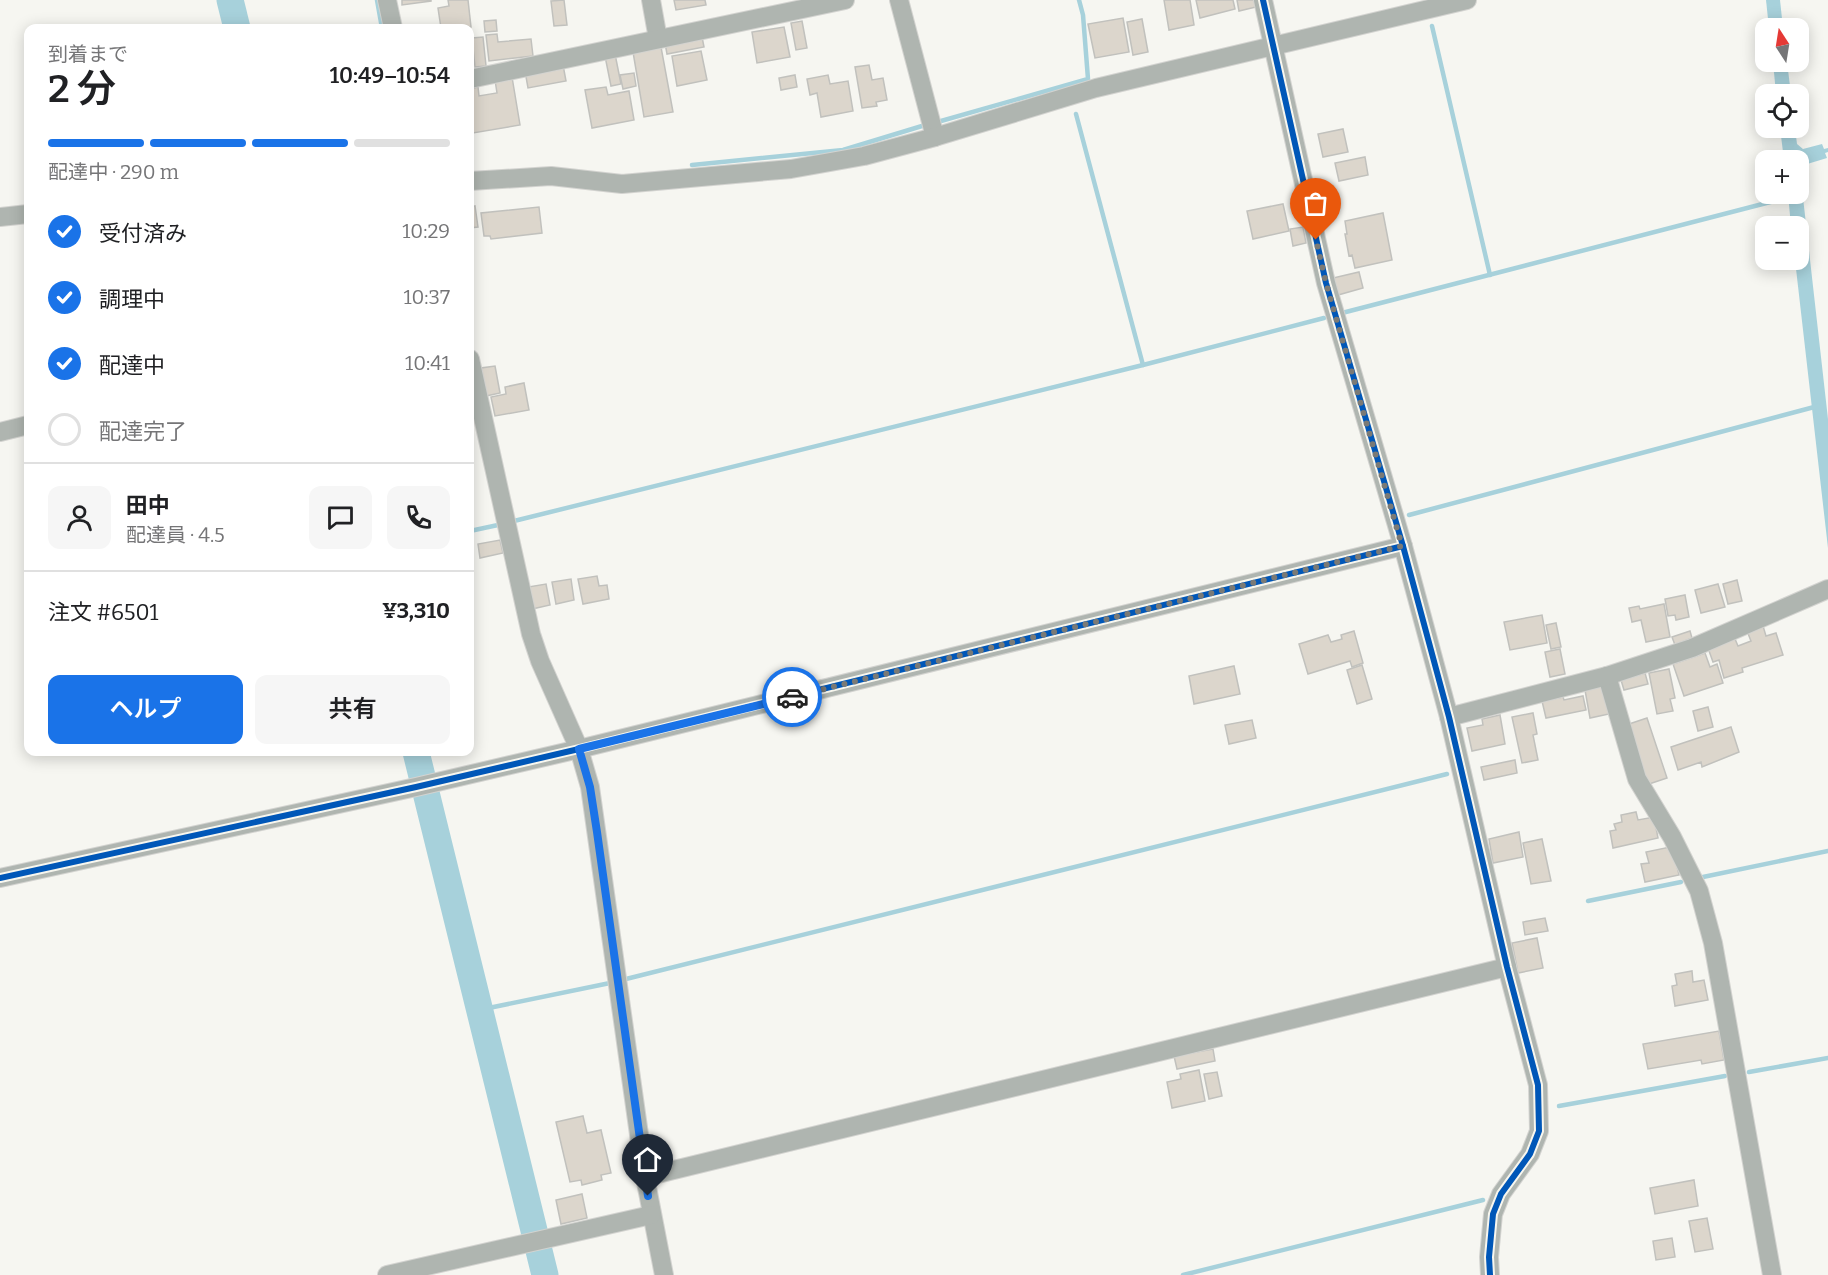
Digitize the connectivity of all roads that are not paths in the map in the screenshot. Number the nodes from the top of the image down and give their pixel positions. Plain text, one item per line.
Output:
1 (387, 0) edge
2 (651, 0) edge
3 (844, 0) edge
4 (899, 0) edge
5 (1263, 0) edge
6 (1467, 0) edge
7 (392, 24) edge
8 (658, 39) junction
9 (1274, 45) junction
10 (474, 77) edge
11 (935, 137) junction
12 (474, 181) edge
13 (24, 214) edge
14 (0, 217) edge
15 (474, 377) edge
16 (24, 426) edge
17 (0, 432) edge
18 (1402, 546) junction
19 (1828, 589) edge
20 (1607, 676) junction
21 (1449, 717) junction
22 (579, 749) junction
23 (0, 878) edge
24 (1507, 967) junction
25 (645, 1177) junction
26 (651, 1215) junction
27 (387, 1275) edge
28 (664, 1275) edge
29 (1490, 1275) edge
30 (1772, 1275) edge

1 - 7 street
2 - 8 street
3 - 8 street
4 - 11 street
5 - 9 street
6 - 9 street
8 - 10 street
9 - 11 street
9 - 18 street
11 - 12 street
13 - 14 street
15 - 22 street
16 - 17 street
18 - 21 street
18 - 22 street
19 - 20 street
20 - 21 street
20 - 30 street
21 - 24 street
22 - 23 street
22 - 25 street
24 - 25 street
24 - 29 street
25 - 26 street
26 - 27 street
26 - 28 street

